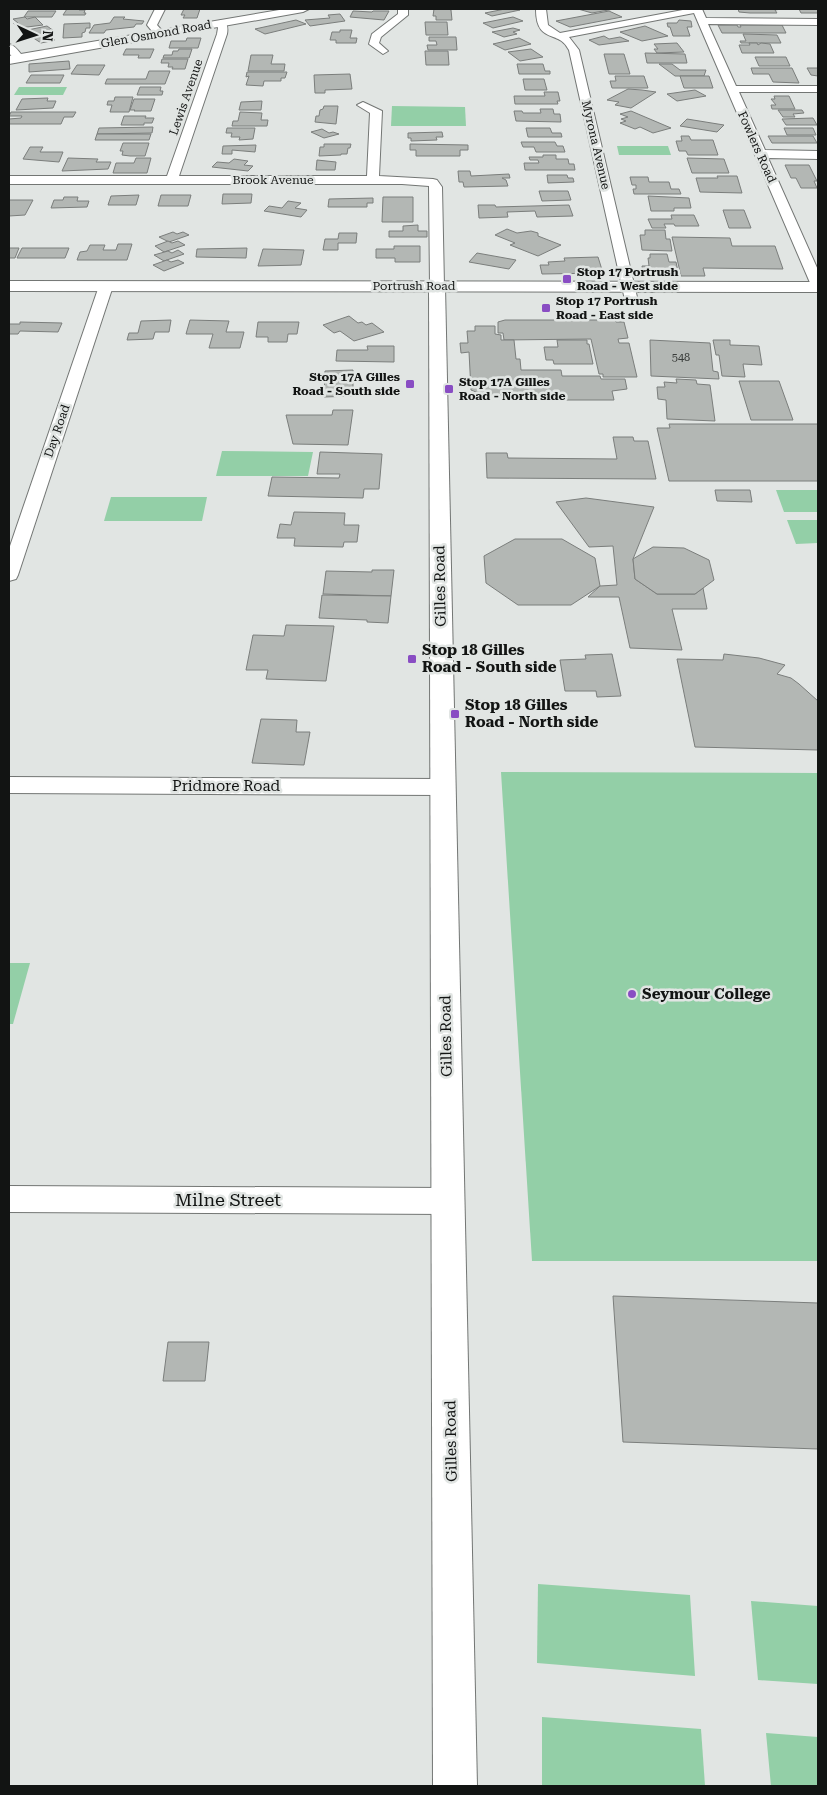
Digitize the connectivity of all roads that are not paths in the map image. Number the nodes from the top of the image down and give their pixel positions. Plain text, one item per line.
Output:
1 (160, 9) edge
2 (303, 9) edge
3 (403, 9) edge
4 (541, 9) edge
5 (699, 13) edge
6 (818, 22) edge
7 (221, 23) junction
8 (160, 34) junction
9 (561, 36) junction
10 (9, 47) edge
11 (384, 51) dead end
12 (14, 59) edge
13 (732, 89) junction
14 (818, 89) edge
15 (363, 105) dead end
16 (761, 154) junction
17 (818, 155) edge
18 (9, 180) edge
19 (172, 180) junction
20 (373, 180) junction
21 (9, 286) edge
22 (818, 286) edge
23 (104, 291) junction
24 (437, 292) junction
25 (629, 292) junction
26 (9, 296) edge
27 (818, 297) edge
28 (9, 575) edge
29 (9, 785) edge
30 (443, 787) junction
31 (9, 1199) edge
32 (448, 1201) junction
33 (455, 1786) edge

1 - 8 street
2 - 7 main road, Glen Osmond Road
3 - 11 street
4 - 9 street, Myrona Avenue
5 - 6 street
5 - 9 street
5 - 13 street, Fowlers Road
7 - 8 main road, Glen Osmond Road
7 - 19 street, Lewis Avenue
8 - 12 main road, Glen Osmond Road
9 - 25 street, Myrona Avenue
10 - 12 street
13 - 14 street
13 - 16 street, Fowlers Road
15 - 20 street
16 - 17 street
16 - 22 street, Fowlers Road
18 - 19 street, Brook Avenue
19 - 20 street, Brook Avenue
20 - 24 street, Brook Avenue
21 - 23 main road, Portrush Road
22 - 25 main road, Portrush Road
23 - 24 main road, Portrush Road
23 - 26 main road, Portrush Road
23 - 28 street, Day Road
24 - 25 main road, Portrush Road
24 - 30 main road, Gilles Road
25 - 27 main road, Portrush Road
29 - 30 street, Pridmore Road
30 - 32 main road, Gilles Road
31 - 32 street, Milne Street
32 - 33 main road, Gilles Road

